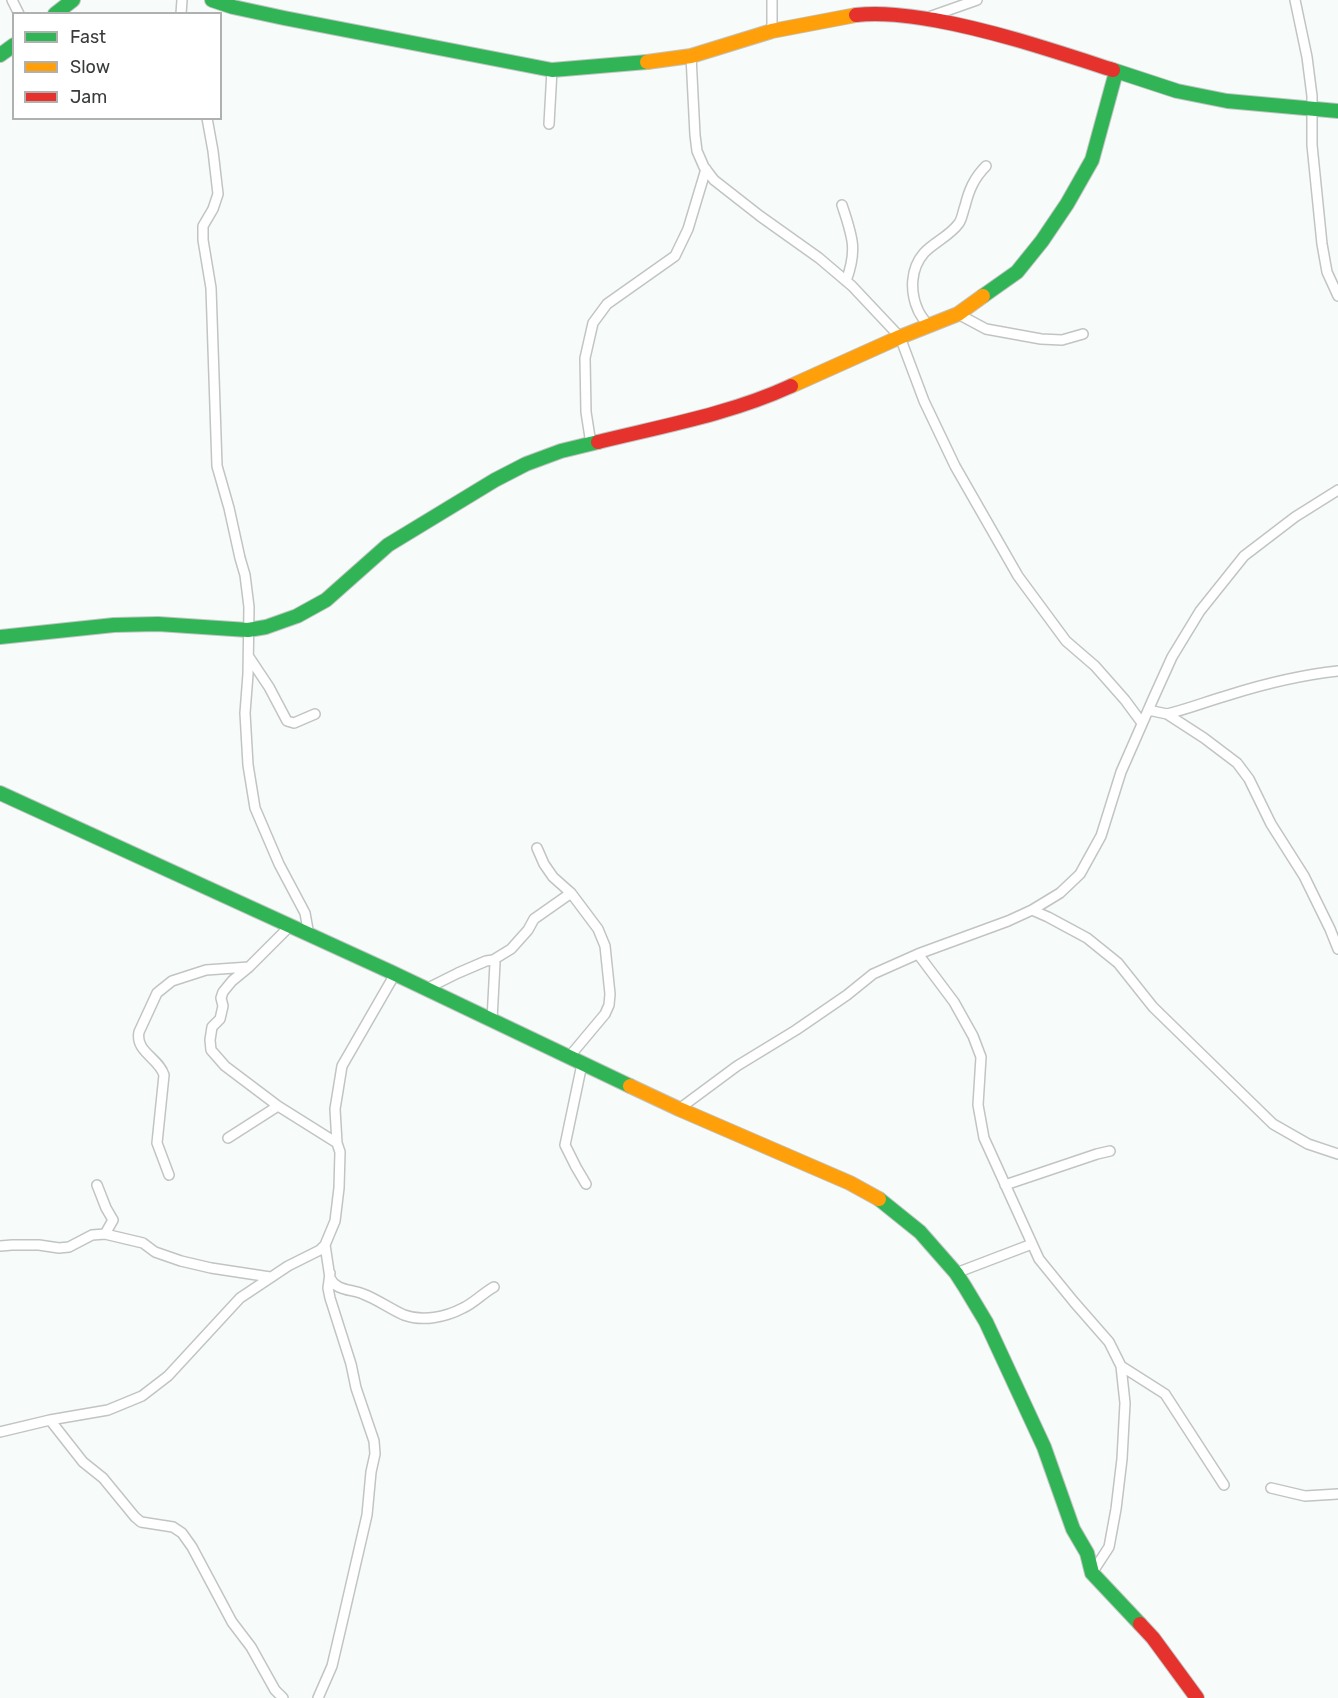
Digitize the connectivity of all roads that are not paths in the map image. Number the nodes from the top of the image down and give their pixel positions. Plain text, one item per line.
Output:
1 (73, 0) edge
2 (212, 0) edge
3 (772, 0) edge
4 (977, 0) edge
5 (1295, 0) edge
6 (58, 12) edge
7 (924, 19) junction
8 (772, 31) junction
9 (691, 56) junction
10 (552, 70) junction
11 (1116, 72) junction
12 (1312, 109) junction
13 (1338, 111) edge
14 (207, 120) edge
15 (549, 124) dead end
16 (986, 166) dead end
17 (706, 169) junction
18 (842, 205) dead end
19 (846, 281) junction
20 (1338, 296) edge
21 (958, 314) junction
22 (928, 326) junction
23 (1083, 334) dead end
24 (900, 337) junction
25 (591, 444) junction
26 (1338, 490) edge
27 (248, 630) junction
28 (0, 637) edge
29 (249, 657) junction
30 (1338, 671) edge
31 (1148, 710) junction
32 (315, 714) dead end
33 (1167, 714) junction
34 (1142, 723) junction
35 (0, 793) edge
36 (537, 848) dead end
37 (571, 893) junction
38 (1032, 910) junction
39 (290, 926) junction
40 (309, 935) junction
41 (1338, 949) edge
42 (918, 954) junction
43 (493, 960) junction
44 (249, 967) junction
45 (395, 974) junction
46 (426, 989) junction
47 (492, 1020) junction
48 (569, 1058) junction
49 (582, 1064) junction
50 (279, 1106) junction
51 (679, 1109) junction
52 (228, 1138) dead end
53 (337, 1143) junction
54 (1110, 1151) dead end
55 (1338, 1154) edge
56 (169, 1175) dead end
57 (586, 1184) dead end
58 (97, 1185) dead end
59 (1005, 1185) junction
60 (105, 1234) junction
61 (1032, 1244) junction
62 (325, 1245) junction
63 (0, 1246) edge
64 (330, 1273) junction
65 (956, 1273) junction
66 (270, 1277) junction
67 (494, 1287) dead end
68 (1121, 1366) junction
69 (50, 1420) junction
70 (0, 1432) edge
71 (1224, 1485) dead end
72 (1271, 1488) dead end
73 (1338, 1494) edge
74 (1092, 1573) junction
75 (283, 1698) edge
76 (318, 1698) edge
77 (1197, 1698) edge

1 - 6 street
2 - 10 street
3 - 8 street
4 - 7 street
5 - 12 street
7 - 8 street
7 - 11 street
8 - 9 street
9 - 10 street
9 - 17 street
10 - 15 street
11 - 12 street
11 - 21 street
12 - 13 street
12 - 20 street
14 - 27 street
16 - 22 street
17 - 19 street
17 - 25 street
18 - 19 street
19 - 24 street
21 - 22 street
21 - 23 street
22 - 24 street
24 - 25 street
24 - 34 street
25 - 27 street
26 - 31 street
27 - 28 street
27 - 29 street
29 - 32 street
29 - 40 street
30 - 33 street
31 - 33 street
31 - 34 street
33 - 41 street
34 - 38 street
35 - 39 street
36 - 37 street
37 - 43 street
37 - 48 street
38 - 42 street
38 - 55 street
39 - 40 street
39 - 44 street
40 - 45 street
42 - 51 street
42 - 59 street
43 - 46 street
43 - 47 street
44 - 50 street
44 - 56 street
45 - 46 street
45 - 53 street
46 - 47 street
47 - 48 street
48 - 49 street
49 - 51 street
49 - 57 street
50 - 52 street
50 - 53 street
51 - 65 street
53 - 62 street
54 - 59 street
58 - 60 street
59 - 61 street
60 - 63 street
60 - 66 street
61 - 65 street
61 - 68 street
62 - 64 street
62 - 66 street
64 - 67 street
64 - 76 street
65 - 74 street
66 - 69 street
68 - 71 street
68 - 74 street
69 - 70 street
69 - 75 street
72 - 73 street
74 - 77 street

